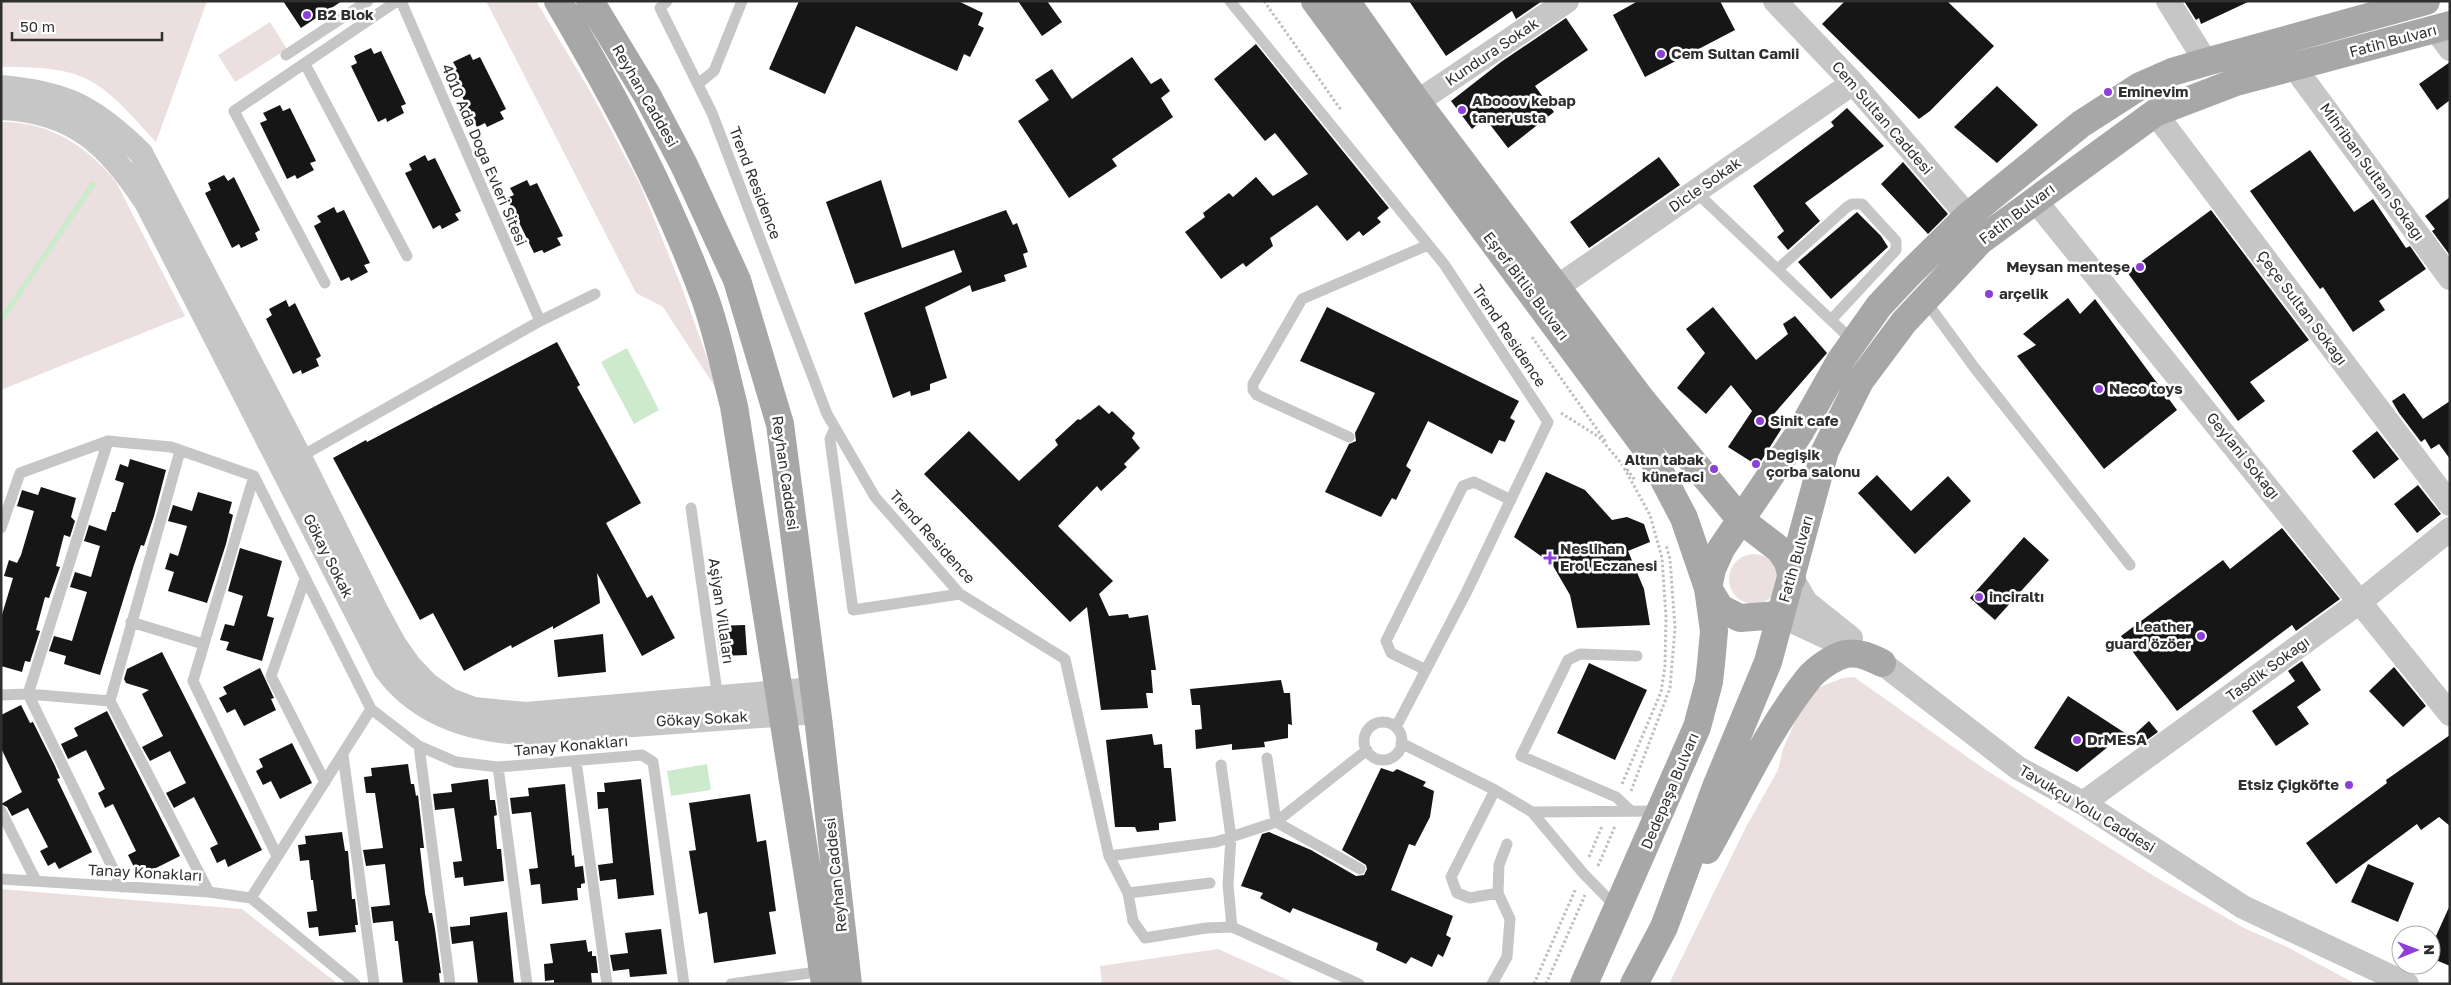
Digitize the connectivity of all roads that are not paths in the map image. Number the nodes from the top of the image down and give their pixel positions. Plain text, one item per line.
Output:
1 (368, 1) edge
2 (398, 1) edge
3 (401, 1) edge
4 (558, 1) edge
5 (590, 1) edge
6 (667, 1) edge
7 (742, 1) edge
8 (1230, 1) edge
9 (1315, 1) edge
10 (1346, 1) edge
11 (1567, 1) edge
12 (1775, 1) edge
13 (2168, 1) edge
14 (2426, 1) edge
15 (2445, 35) edge
16 (286, 55) dead end
17 (2206, 62) junction
18 (305, 64) junction
19 (2294, 67) junction
20 (1854, 83) junction
21 (698, 84) junction
22 (1, 87) edge
23 (1417, 102) junction
24 (1, 108) edge
25 (2155, 113) junction
26 (1696, 192) junction
27 (2035, 200) junction
28 (1968, 216) junction
29 (1980, 241) junction
30 (1428, 245) junction
31 (407, 256) dead end
32 (1778, 269) junction
33 (2450, 278) edge
34 (324, 283) dead end
35 (1557, 287) junction
36 (595, 294) dead end
37 (1925, 300) junction
38 (1831, 320) junction
39 (540, 321) junction
40 (1865, 351) junction
41 (834, 428) junction
42 (1349, 437) dead end
43 (108, 441) junction
44 (180, 451) junction
45 (291, 462) junction
46 (254, 476) junction
47 (1511, 500) junction
48 (2450, 504) edge
49 (690, 508) dead end
50 (1741, 520) junction
51 (1, 528) edge
52 (2450, 529) edge
53 (2130, 566) dead end
54 (1792, 578) junction
55 (305, 579) junction
56 (1708, 588) junction
57 (960, 594) junction
58 (2361, 602) junction
59 (1779, 615) junction
60 (131, 622) junction
61 (202, 644) junction
62 (1637, 656) dead end
63 (1882, 662) junction
64 (1426, 670) junction
65 (28, 694) junction
66 (1, 695) edge
67 (815, 700) junction
68 (110, 701) junction
69 (780, 704) junction
70 (719, 708) junction
71 (371, 710) junction
72 (2450, 714) edge
73 (1396, 727) junction
74 (1401, 744) junction
75 (418, 746) junction
76 (1367, 750) junction
77 (343, 755) junction
78 (1267, 758) dead end
79 (576, 761) junction
80 (1220, 765) dead end
81 (498, 767) junction
82 (325, 782) junction
83 (1495, 790) junction
84 (2083, 803) junction
85 (1626, 809) junction
86 (1, 811) edge
87 (1662, 811) junction
88 (1532, 812) junction
89 (1276, 822) junction
90 (1231, 837) junction
91 (1507, 844) dead end
92 (277, 856) junction
93 (1109, 856) junction
94 (1360, 869) dead end
95 (1, 879) edge
96 (36, 881) junction
97 (1210, 883) dead end
98 (122, 887) junction
99 (209, 892) junction
100 (1128, 893) junction
101 (1498, 893) junction
102 (251, 898) junction
103 (1618, 909) junction
104 (1232, 927) junction
105 (1664, 927) junction
106 (836, 977) edge
107 (355, 984) edge
108 (374, 984) edge
109 (450, 984) edge
110 (527, 984) edge
111 (607, 984) edge
112 (684, 984) edge
113 (731, 984) edge
114 (1359, 984) edge
115 (1492, 984) edge
116 (1584, 984) edge
117 (1634, 984) edge
118 (2407, 984) edge

1 - 16 lane
2 - 18 lane
3 - 39 lane, 4010 Ada Doğa Evleri Sitesi
4 - 69 main road, Reyhan Caddesi
5 - 67 main road, Reyhan Caddesi
6 - 21 lane, Trend Residence
7 - 21 lane
8 - 30 lane, Trend Residence
9 - 56 main road, Eşref Bitlis Bulvarı
10 - 23 main road, Eşref Bitlis Bulvarı
11 - 23 street, Kundura Sokak
12 - 20 street, Cem Sultan Caddesi
13 - 17 street
14 - 17 main road, Fatih Bulvarı
15 - 19 main road, Fatih Bulvarı
17 - 28 main road, Fatih Bulvarı
18 - 31 lane
18 - 34 lane
19 - 25 main road, Fatih Bulvarı
19 - 33 street, Mihriban Sultan Sokağı
20 - 26 street, Dicle Sokak
20 - 28 street, Cem Sultan Caddesi
21 - 41 lane, Trend Residence
22 - 45 street, Gökay Sokak
23 - 35 main road, Eşref Bitlis Bulvarı
24 - 45 street, Gökay Sokak
25 - 27 main road, Fatih Bulvarı
25 - 48 street, Çeçe Sultan Sokağı
26 - 32 lane
26 - 35 street, Dicle Sokak
27 - 29 main road, Fatih Bulvarı
27 - 58 street, Geylani Sokağı
28 - 29 street, Cem Sultan Caddesi
28 - 40 main road, Fatih Bulvarı
29 - 37 main road, Fatih Bulvarı
30 - 42 lane
30 - 47 lane, Trend Residence
32 - 38 lane
32 - 38 lane
35 - 50 main road, Eşref Bitlis Bulvarı
36 - 39 lane
37 - 40 main road, Fatih Bulvarı
37 - 53 lane
38 - 40 lane
39 - 45 lane
40 - 50 main road, Fatih Bulvarı
40 - 54 main road, Fatih Bulvarı
41 - 57 lane, Trend Residence
41 - 57 lane
43 - 44 lane
43 - 51 lane
43 - 65 lane
44 - 46 lane
44 - 60 lane
45 - 70 street, Gökay Sokak
46 - 55 lane, Tanay Konakları
46 - 61 lane
47 - 64 lane, Trend Residence
47 - 64 lane
49 - 70 lane, Aşiyan Villaları
50 - 54 main road
50 - 56 main road
52 - 58 street, Tasdik Sokağı
54 - 59 main road, Fatih Bulvarı
54 - 63 street
55 - 71 lane, Tanay Konakları
55 - 82 lane
56 - 59 main road
56 - 87 main road, Dedepaşa Bulvarı
57 - 93 lane, Trend Residence
58 - 72 street, Geylani Sokağı
58 - 84 street, Tasdik Sokağı
59 - 63 street, Tavukçu Yolu Caddesi
59 - 105 main road
60 - 61 lane
60 - 68 lane
61 - 92 lane
62 - 85 lane
63 - 84 street, Tavukçu Yolu Caddesi
63 - 105 main road
64 - 73 lane, Trend Residence
65 - 66 lane
65 - 68 lane
65 - 98 lane
67 - 69 street, Gökay Sokak
67 - 106 main road, Reyhan Caddesi
68 - 99 lane
69 - 70 street, Gökay Sokak
69 - 106 main road, Reyhan Caddesi
71 - 75 lane, Tanay Konakları
71 - 77 lane
73 - 74 lane
73 - 76 lane
74 - 76 lane
74 - 83 lane
75 - 81 lane, Tanay Konakları
75 - 109 lane
76 - 89 lane
77 - 82 lane
77 - 108 lane
78 - 89 lane
79 - 81 lane, Tanay Konakları
79 - 111 lane
79 - 112 lane, Tanay Konakları
80 - 90 lane
81 - 110 lane
82 - 92 lane
83 - 88 lane
83 - 101 lane
84 - 118 street, Tavukçu Yolu Caddesi
85 - 87 lane
85 - 88 lane
86 - 96 lane
87 - 103 main road, Dedepaşa Bulvarı
88 - 103 lane
89 - 90 lane
89 - 94 lane
90 - 93 lane
90 - 104 lane
91 - 101 lane
92 - 102 lane
93 - 100 lane, Trend Residence
95 - 96 lane, Tanay Konakları
96 - 98 lane, Tanay Konakları
97 - 100 lane
98 - 99 lane, Tanay Konakları
99 - 102 lane, Tanay Konakları
100 - 104 lane, Trend Residence
101 - 115 lane
102 - 107 lane
103 - 116 main road, Dedepaşa Bulvarı
104 - 114 lane
105 - 117 main road
106 - 113 lane

